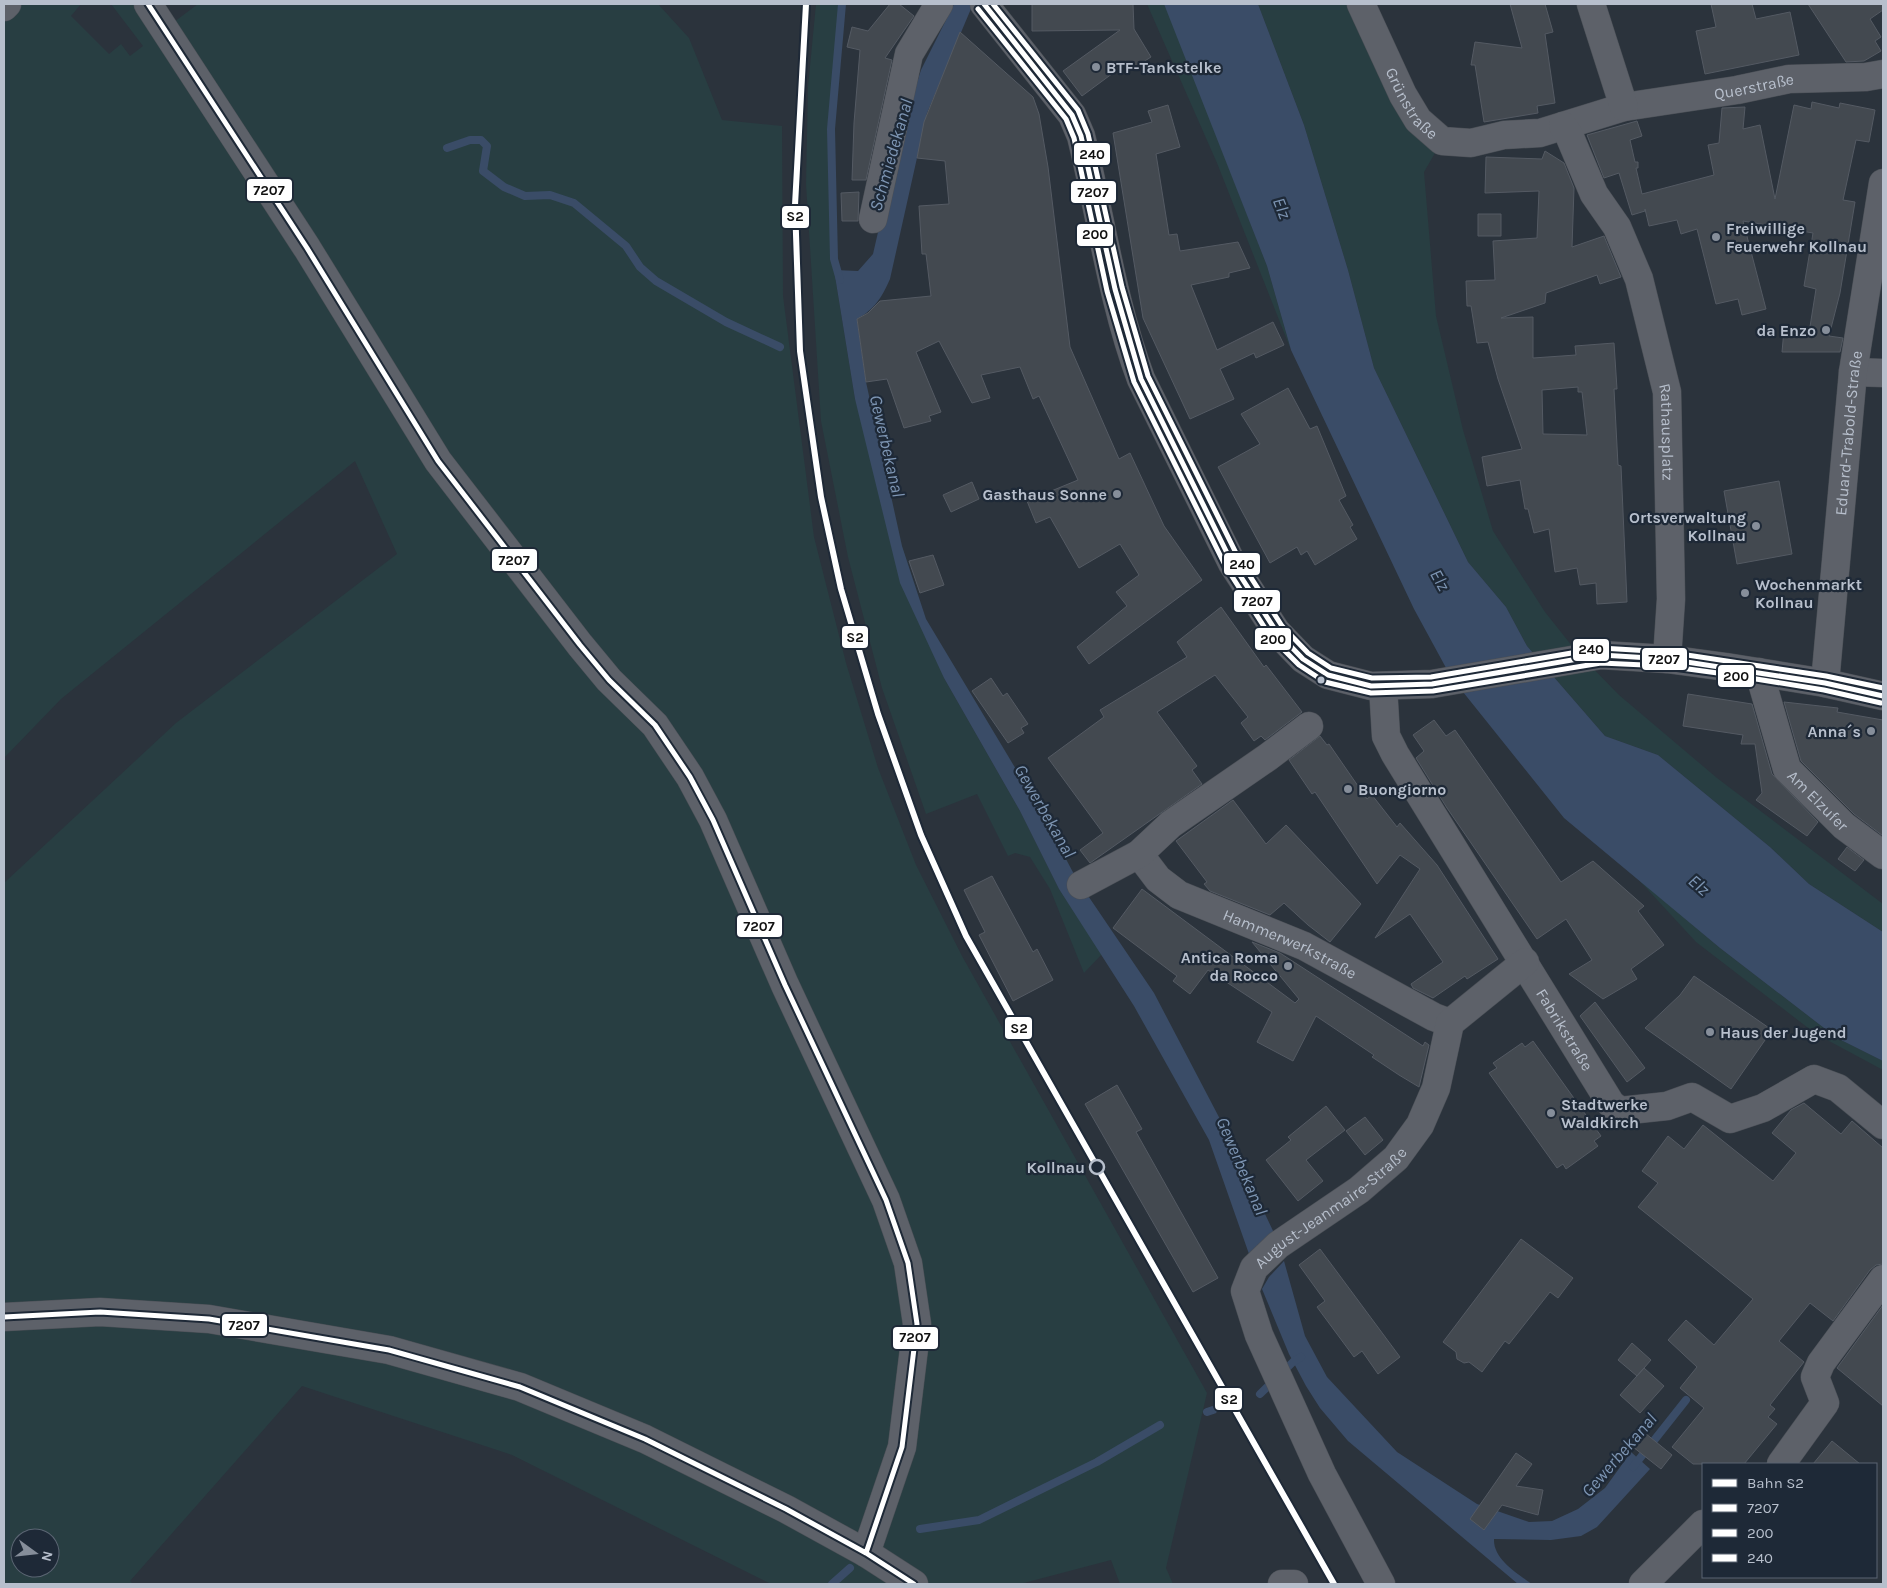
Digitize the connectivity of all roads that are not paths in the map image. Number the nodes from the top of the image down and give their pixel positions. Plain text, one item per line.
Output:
1 (7, 4) edge
2 (148, 4) edge
3 (938, 4) edge
4 (984, 4) edge
5 (1361, 4) edge
6 (1591, 4) edge
7 (4, 7) edge
8 (1883, 74) edge
9 (1624, 107) junction
10 (1563, 126) junction
11 (1883, 183) edge
12 (873, 219) dead end
13 (1853, 372) junction
14 (1883, 373) edge
15 (1667, 659) junction
16 (1760, 672) junction
17 (1825, 683) junction
18 (1383, 686) junction
19 (1883, 696) edge
20 (1309, 726) dead end
21 (1139, 854) junction
22 (1883, 855) edge
23 (1082, 885) dead end
24 (1524, 962) junction
25 (1450, 1023) junction
26 (1883, 1125) edge
27 (1883, 1279) edge
28 (4, 1317) edge
29 (1782, 1463) edge
30 (1702, 1525) edge
31 (866, 1553) junction
32 (914, 1584) edge
33 (1282, 1584) edge
34 (1294, 1584) edge
35 (1381, 1584) edge
36 (1643, 1584) edge

1 - 7 street
2 - 31 street
3 - 12 street
4 - 18 street
5 - 10 street, Grünstraße
6 - 9 street
8 - 9 street, Querstraße
9 - 10 street, Grünstraße
10 - 15 street, Rathausplatz
11 - 13 street, Eduard-Trabold-Straße
13 - 14 street
13 - 17 street, Eduard-Trabold-Straße
15 - 16 street
15 - 18 street
16 - 17 street
16 - 22 street, Am Elzufer
17 - 19 street
18 - 24 street, Fabrikstraße
20 - 21 street
21 - 23 street
21 - 25 street, Hammerwerkstraße
24 - 25 street
24 - 26 street, Fabrikstraße
25 - 35 street, August-Jeanmaire-Straße
27 - 29 street
28 - 31 street
30 - 36 street
31 - 32 street
33 - 34 street

